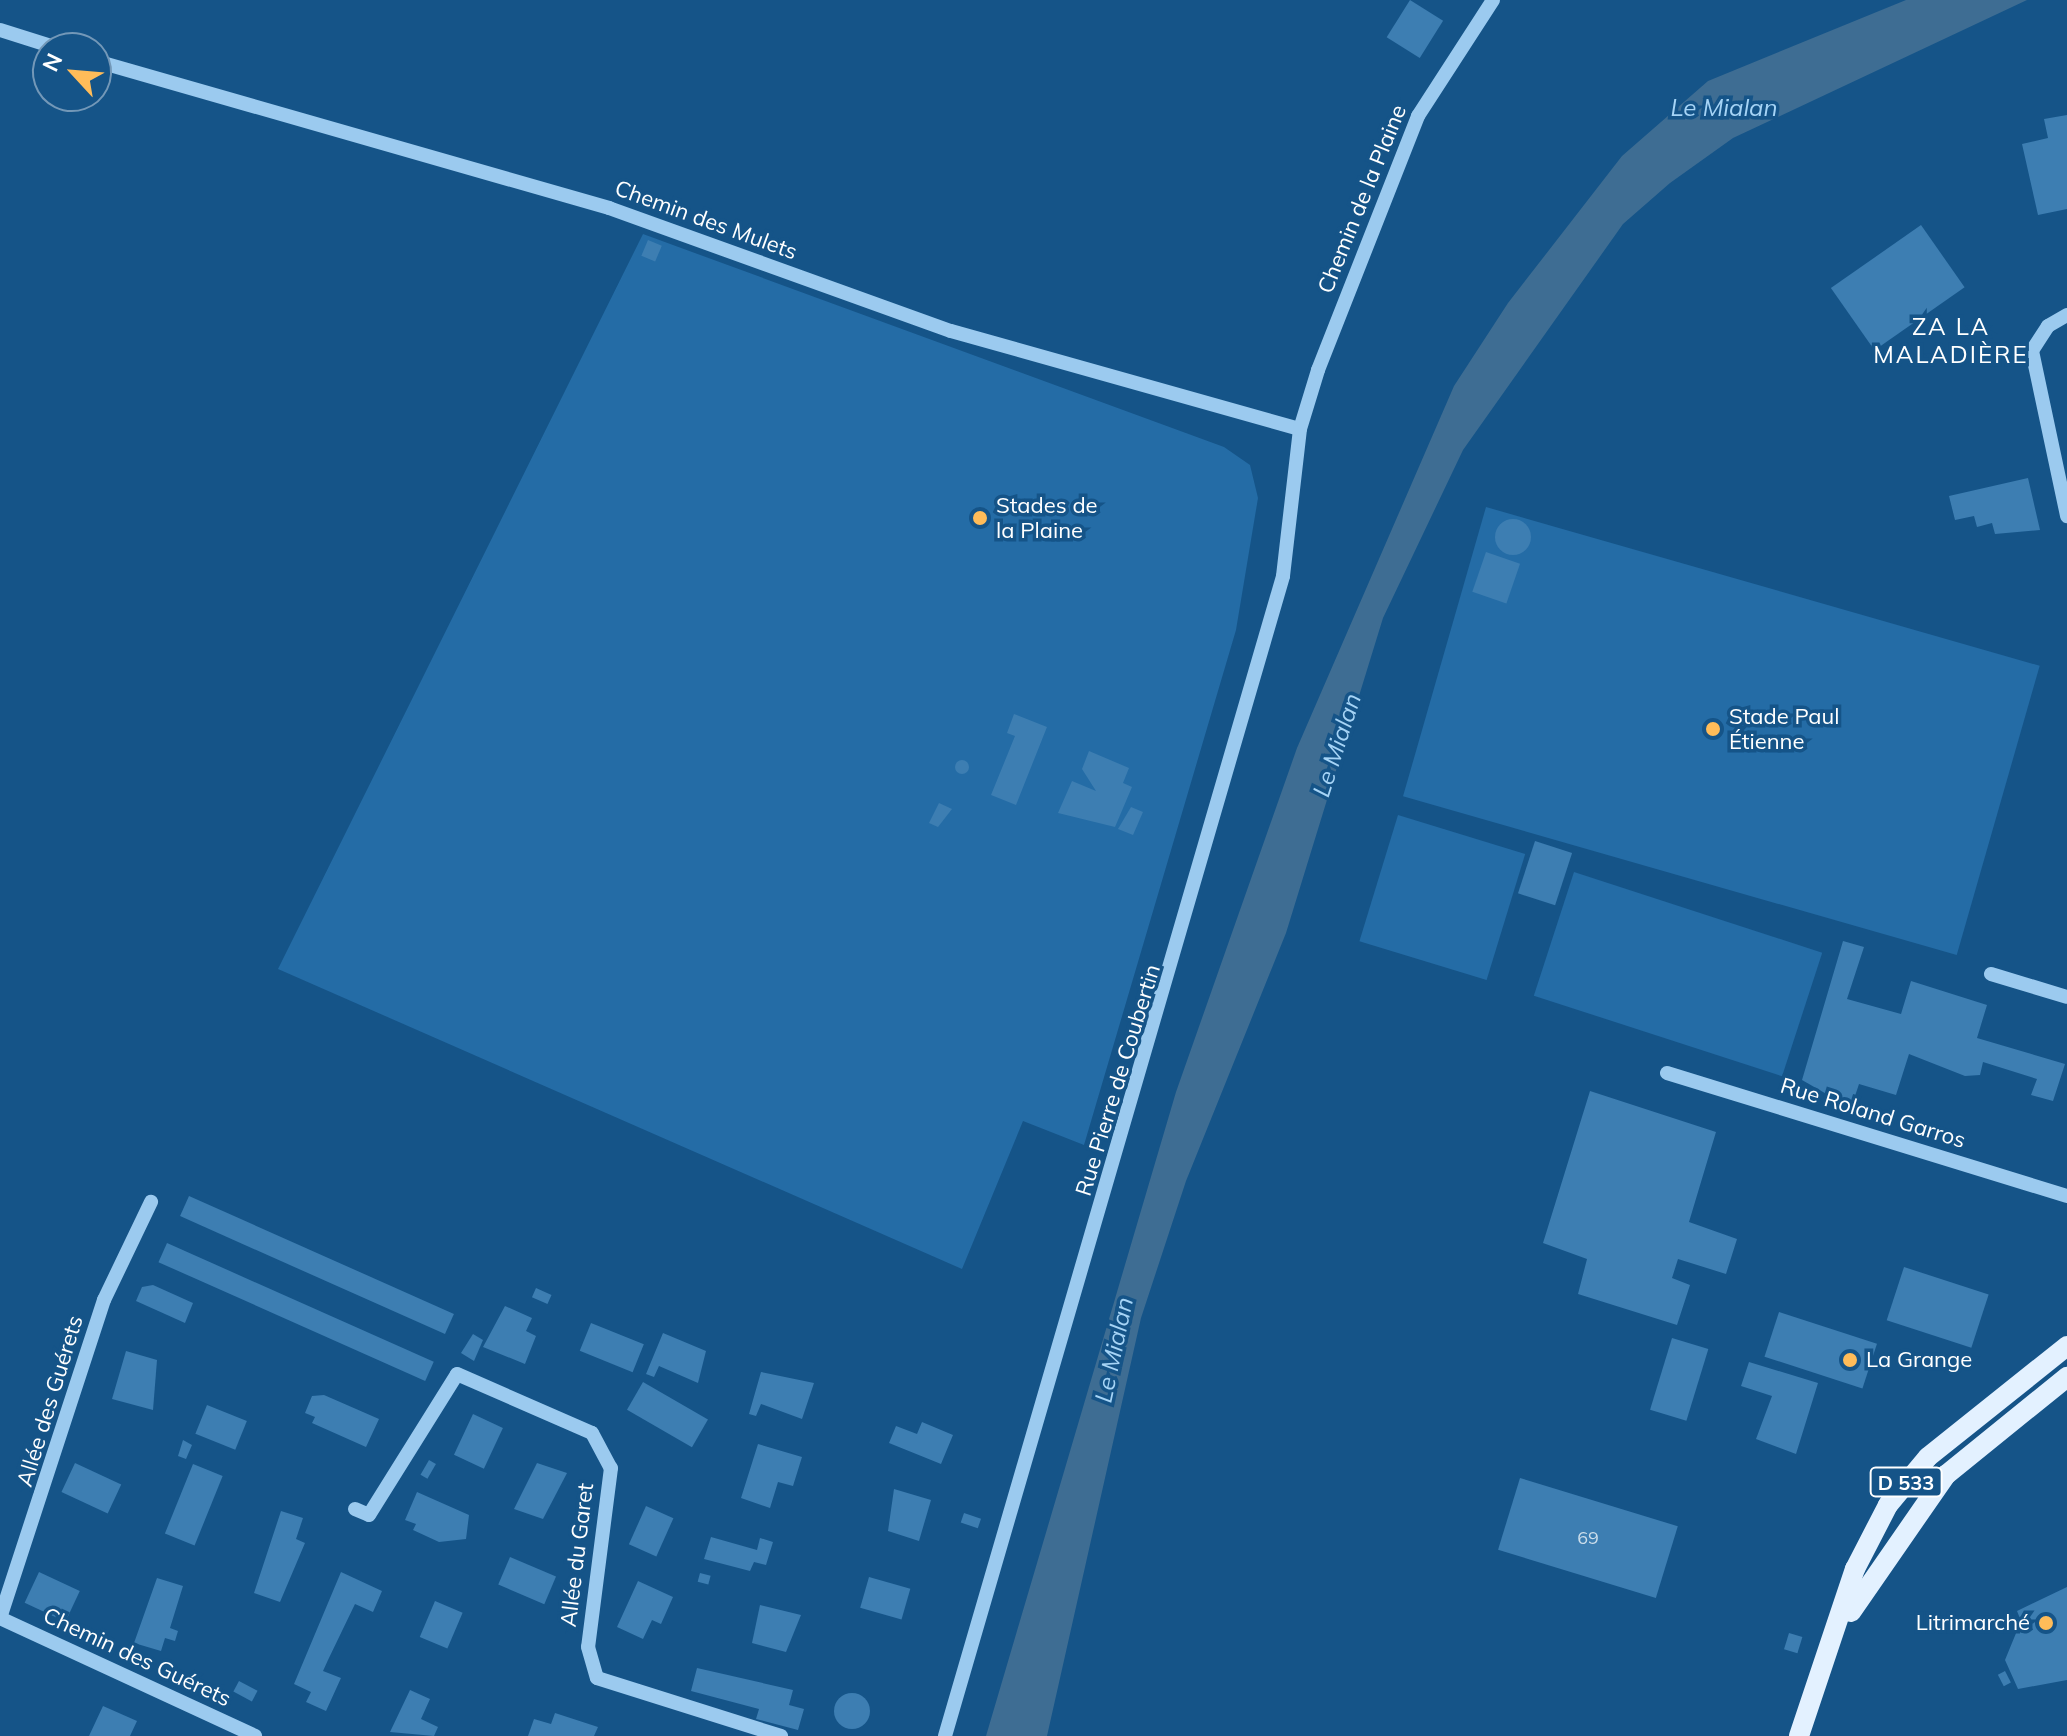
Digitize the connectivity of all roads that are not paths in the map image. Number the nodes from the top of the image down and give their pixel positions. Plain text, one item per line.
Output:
1 (1493, 0) edge
2 (0, 30) edge
3 (32, 40) edge
4 (112, 66) edge
5 (2067, 315) edge
6 (1300, 429) junction
7 (2067, 516) edge
8 (1991, 974) dead end
9 (2067, 997) edge
10 (1667, 1073) dead end
11 (2067, 1196) edge
12 (151, 1202) dead end
13 (2067, 1346) edge
14 (2067, 1377) edge
15 (355, 1509) dead end
16 (0, 1618) edge
17 (1820, 1673) junction
18 (255, 1736) edge
19 (781, 1736) edge
20 (945, 1736) edge
21 (1799, 1736) edge

1 - 6 street, Chemin de la Plaine
2 - 3 street
4 - 6 street, Chemin des Mulets
5 - 7 street
6 - 20 street, Rue Pierre de Coubertin
8 - 9 street
10 - 11 street, Rue Roland Garros
12 - 16 street, Allée des Guérets
13 - 17 main road, D 533
14 - 17 main road, D 533
15 - 19 street, Allée du Garet
16 - 18 street, Chemin des Guérets
17 - 21 main road, D 533

